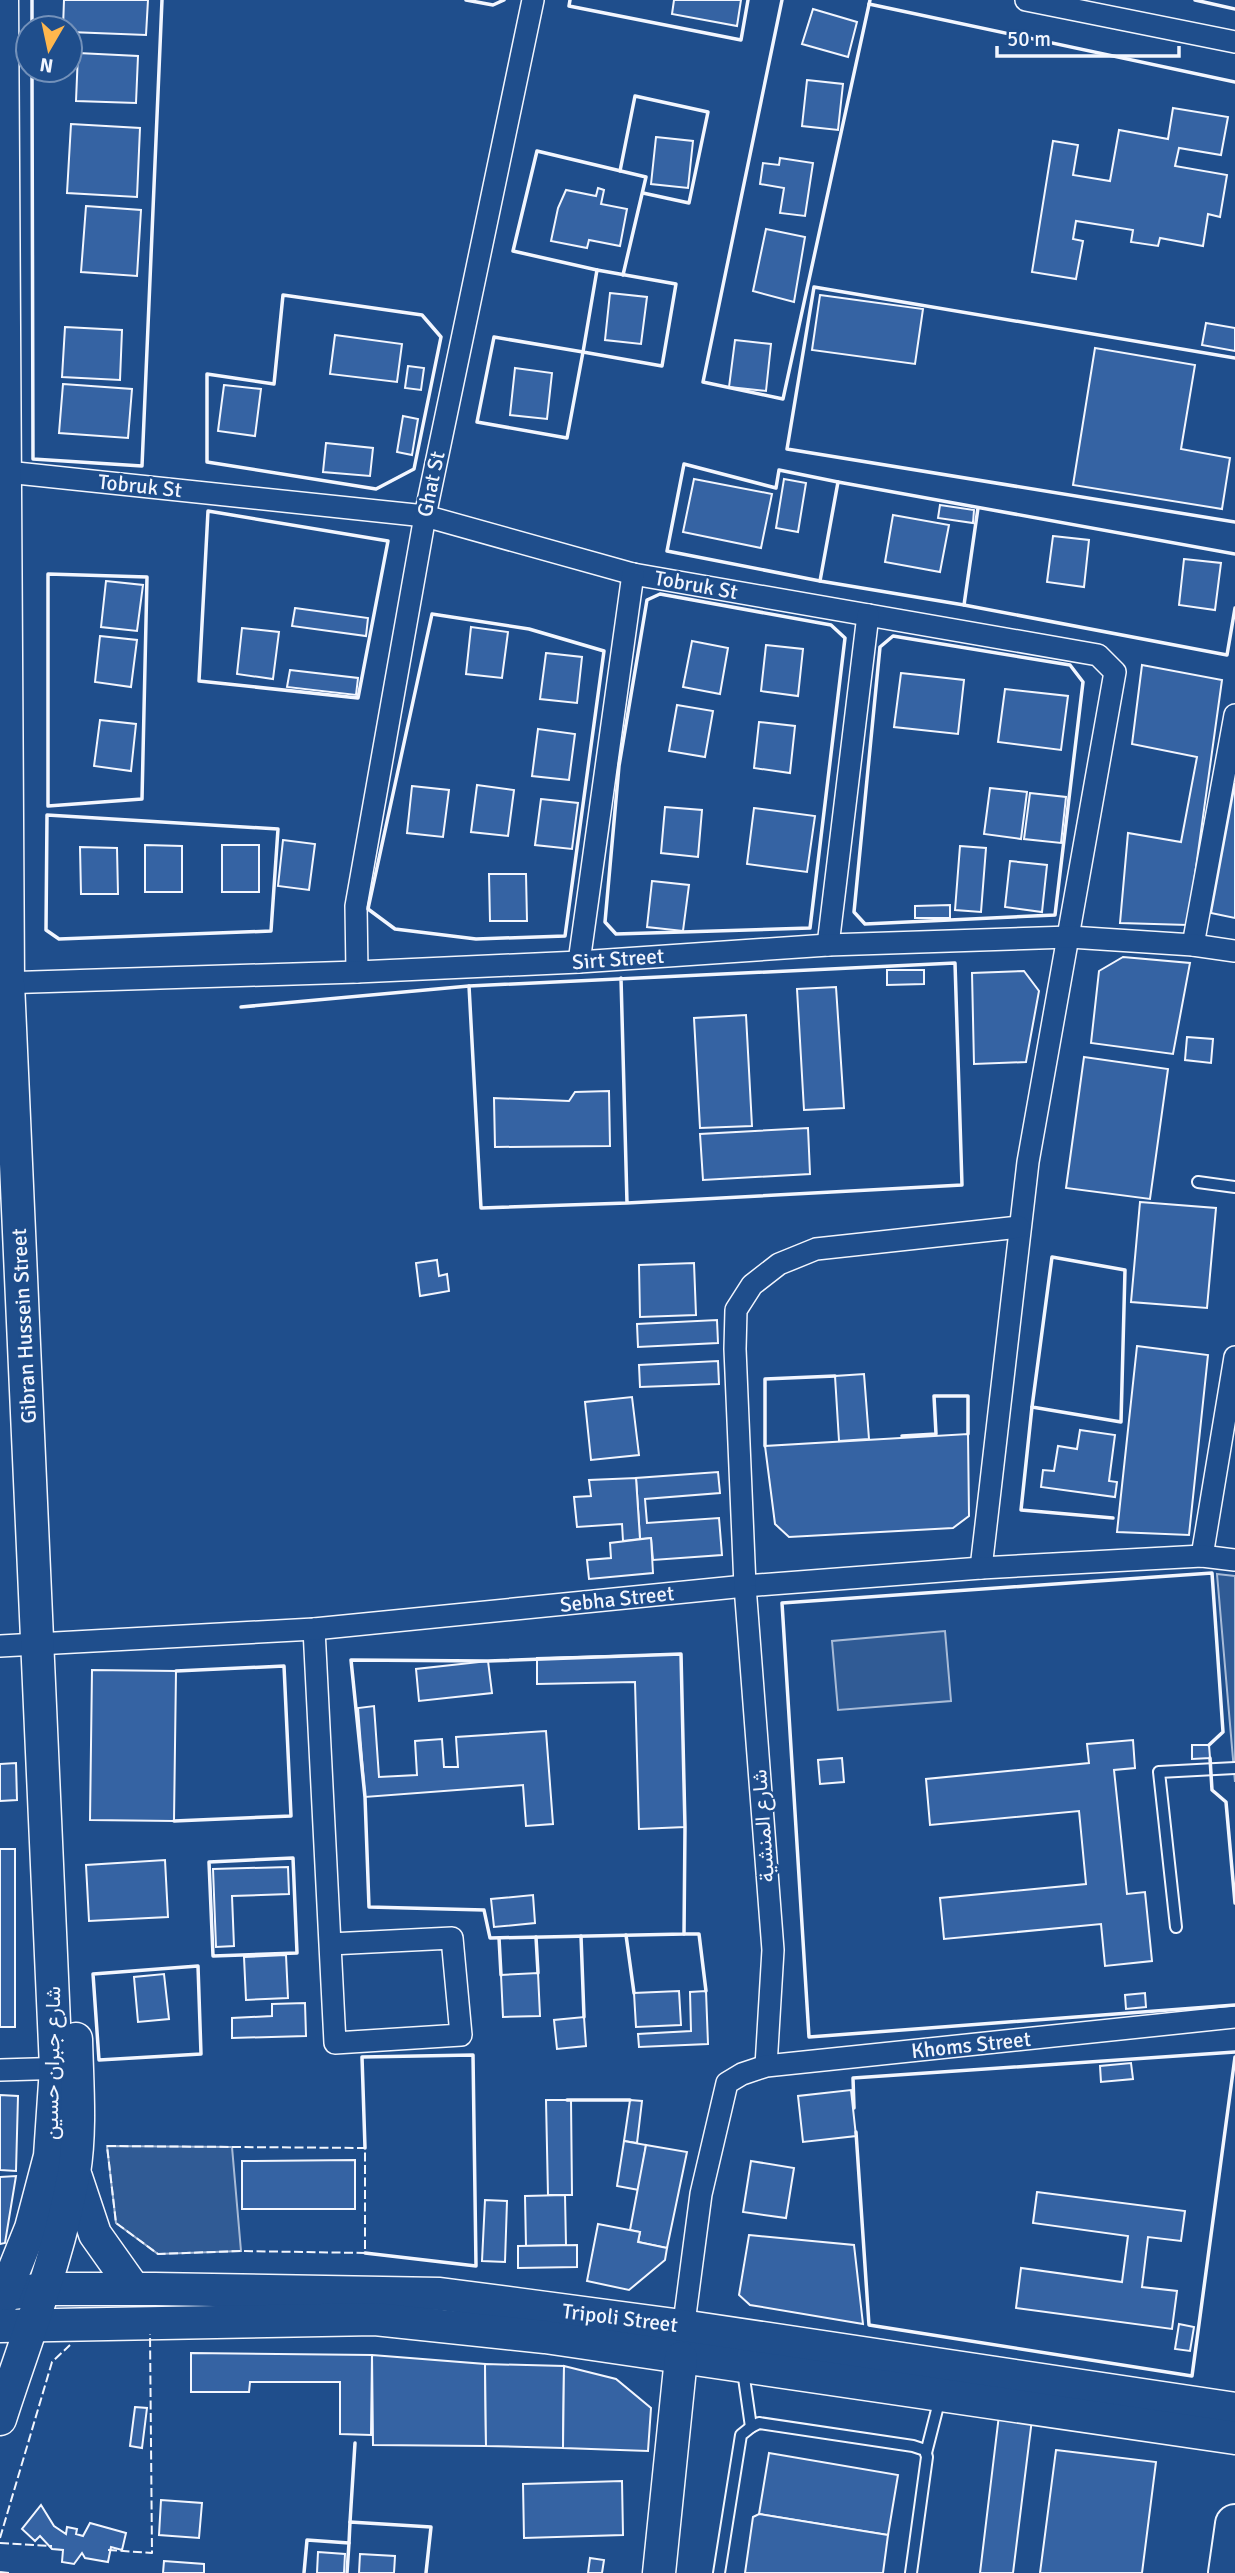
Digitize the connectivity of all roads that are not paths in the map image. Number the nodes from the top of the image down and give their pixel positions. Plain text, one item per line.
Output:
1 (2, 0) edge
2 (533, 0) edge
3 (1026, 0) edge
4 (1235, 43) edge
5 (2, 157) edge
6 (6, 472) junction
7 (425, 516) junction
8 (633, 574) junction
9 (868, 615) junction
10 (1235, 715) edge
11 (1070, 937) junction
12 (828, 944) junction
13 (1193, 944) junction
14 (1235, 951) edge
15 (579, 962) junction
16 (357, 972) junction
17 (4, 983) edge
18 (1198, 1182) dead end
19 (1235, 1186) edge
20 (1019, 1227) junction
21 (1235, 1357) edge
22 (1202, 1556) junction
23 (1235, 1560) edge
24 (981, 1568) junction
25 (745, 1586) junction
26 (314, 1629) junction
27 (39, 1645) junction
28 (0, 1646) edge
29 (1235, 1768) edge
30 (1176, 1927) dead end
31 (330, 1944) junction
32 (1235, 2017) edge
33 (766, 2066) junction
34 (66, 2068) junction
35 (0, 2070) edge
36 (75, 2170) junction
37 (5, 2281) edge
38 (43, 2289) junction
39 (134, 2289) junction
40 (81, 2324) junction
41 (15, 2325) edge
42 (682, 2326) junction
43 (681, 2357) junction
44 (742, 2365) junction
45 (15, 2373) junction
46 (941, 2395) junction
47 (1235, 2409) edge
48 (0, 2419) edge
49 (751, 2427) junction
50 (1235, 2438) edge
51 (926, 2452) junction
52 (1235, 2524) edge
53 (659, 2573) edge
54 (719, 2573) edge
55 (911, 2573) edge
56 (1228, 2573) edge

1 - 5 main road, Gibran Hussein Street
2 - 7 street, Ghat St
3 - 4 street
5 - 6 main road, Gibran Hussein Street
6 - 7 street, Tobruk St
6 - 17 main road, Gibran Hussein Street
7 - 8 street, Tobruk St
7 - 16 street, Ghat St
8 - 9 street, Tobruk St
8 - 15 street
9 - 11 street, Tobruk St
9 - 12 street
10 - 13 street
11 - 12 street, Sirt Street
11 - 13 street, Sirt Street
11 - 20 street
12 - 15 street, Sirt Street
13 - 14 street, Sirt Street
15 - 16 street, Sirt Street
16 - 17 street, Sirt Street
17 - 27 main road, Gibran Hussein Street
18 - 19 lane
20 - 24 street
20 - 25 street, شارع المنشية
21 - 22 street
22 - 23 street, Sebha Street
22 - 24 street, Sebha Street
24 - 25 street, Sebha Street
25 - 26 street, Sebha Street
25 - 33 street, شارع المنشية
26 - 27 street, Sebha Street
26 - 31 street
27 - 28 street, Sebha Street
27 - 34 main road, Gibran Hussein Street
29 - 30 lane
31 - 31 street
32 - 33 street, Khoms Street
33 - 42 street, Khoms Street
34 - 35 street
34 - 36 main road
34 - 37 main road, شارع جبران حسين
36 - 38 main road
36 - 39 main road
37 - 38 main road, Tripoli Street
38 - 39 main road, Tripoli Street
38 - 41 main road
39 - 42 main road, Tripoli Street
40 - 41 main road, Tripoli Street
40 - 43 main road, Tripoli Street
40 - 45 main road
41 - 45 main road
42 - 43 street
42 - 47 main road, Tripoli Street
43 - 44 main road, Tripoli Street
43 - 53 main road
44 - 46 main road, Tripoli Street
44 - 49 lane
45 - 48 main road
46 - 50 main road, Tripoli Street
46 - 51 lane
49 - 51 lane
49 - 54 lane
51 - 55 lane
52 - 56 highway

